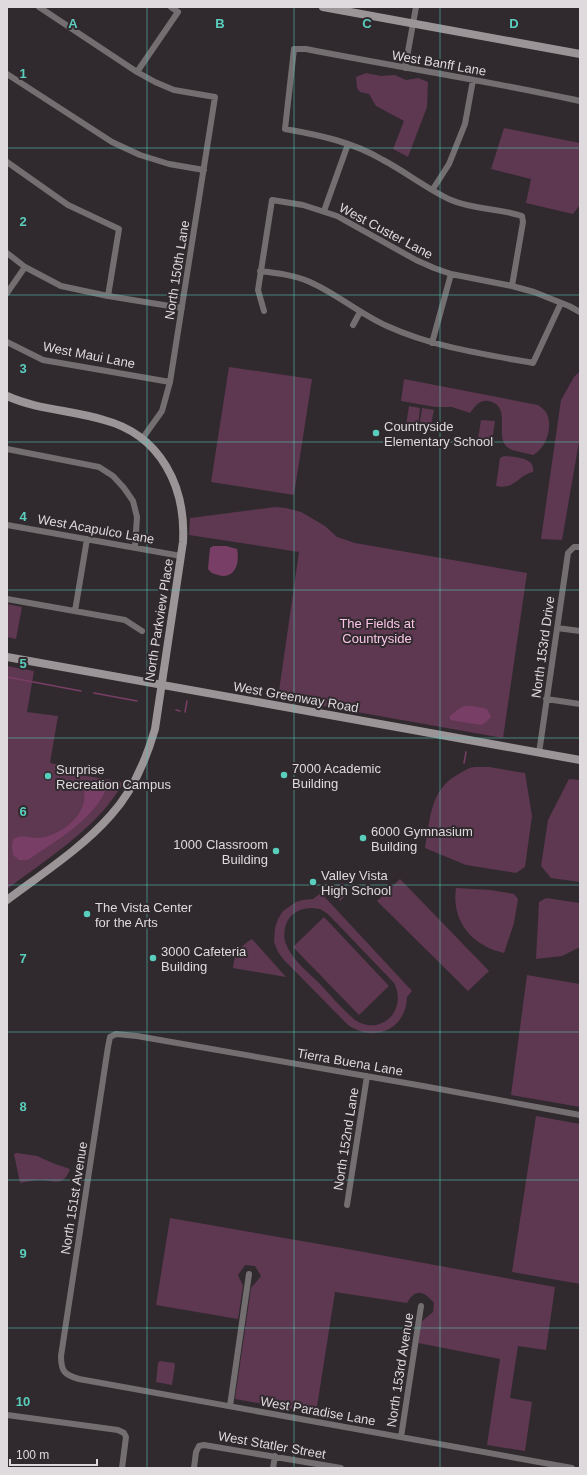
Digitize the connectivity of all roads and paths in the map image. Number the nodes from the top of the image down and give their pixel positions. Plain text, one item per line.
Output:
1 (39, 7) edge
2 (171, 7) edge
3 (323, 7) edge
4 (416, 7) edge
5 (414, 23) junction
6 (580, 54) edge
7 (405, 68) junction
8 (136, 72) junction
9 (8, 76) edge
10 (473, 80) junction
11 (580, 101) edge
12 (348, 144) junction
13 (7, 162) edge
14 (204, 170) junction
15 (433, 190) junction
16 (324, 211) junction
17 (7, 253) edge
18 (26, 267) junction
19 (260, 271) junction
20 (451, 274) junction
21 (512, 286) junction
22 (7, 293) edge
23 (108, 296) junction
24 (561, 303) junction
25 (182, 308) junction
26 (264, 311) dead end
27 (360, 312) junction
28 (580, 312) edge
29 (353, 325) dead end
30 (7, 342) edge
31 (432, 343) junction
32 (170, 382) junction
33 (7, 396) edge
34 (142, 439) junction
35 (7, 449) edge
36 (7, 525) edge
37 (87, 539) junction
38 (135, 547) junction
39 (577, 547) edge
40 (181, 556) junction
41 (7, 599) edge
42 (76, 611) junction
43 (557, 628) junction
44 (142, 631) dead end
45 (580, 631) edge
46 (7, 657) edge
47 (162, 685) junction
48 (546, 699) junction
49 (580, 704) edge
50 (539, 752) junction
51 (580, 760) edge
52 (7, 900) edge
53 (116, 1034) joint
54 (366, 1076) junction
55 (580, 1115) edge
56 (347, 1205) dead end
57 (249, 1274) dead end
58 (421, 1306) dead end
59 (62, 1369) joint
60 (230, 1406) junction
61 (7, 1414) edge
62 (401, 1437) junction
63 (275, 1456) junction
64 (124, 1468) edge
65 (194, 1468) edge
66 (273, 1468) edge
67 (341, 1468) edge
68 (572, 1468) edge

1 - 8 street
2 - 8 street
3 - 5 street
4 - 5 street
5 - 6 street
5 - 7 street
7 - 10 street, West Banff Lane
7 - 12 street, West Banff Lane
8 - 14 street, North 150th Lane
9 - 14 street
10 - 11 street, West Banff Lane
10 - 15 street
12 - 15 street
12 - 16 street
13 - 23 street
14 - 25 street, North 150th Lane
15 - 21 street
16 - 19 street, West Custer Lane
16 - 20 street, West Custer Lane
17 - 18 street
18 - 22 street
18 - 23 street
19 - 26 street
19 - 27 street
20 - 21 street, West Custer Lane
20 - 31 street
21 - 24 street, West Custer Lane
23 - 25 street
24 - 28 street, West Custer Lane
24 - 31 street
25 - 32 street, North 150th Lane
27 - 29 street
27 - 31 street
30 - 32 street, West Maui Lane
32 - 34 street, North 150th Lane
33 - 34 street, North Parkview Place
34 - 40 street, North Parkview Place
35 - 38 street
36 - 37 street, West Acapulco Lane
37 - 38 street, West Acapulco Lane
37 - 42 street
38 - 40 street, West Acapulco Lane
39 - 43 street, North 153rd Drive
40 - 47 street, North Parkview Place
41 - 42 street
42 - 44 street
43 - 45 street
43 - 48 street, North 153rd Drive
46 - 47 street, West Greenway Road
47 - 50 street, West Greenway Road
47 - 52 street, North Parkview Place
48 - 49 street
48 - 50 street, North 153rd Drive
50 - 51 street, West Greenway Road
53 - 54 street, Tierra Buena Lane
53 - 59 street, North 151st Avenue
54 - 55 street, Tierra Buena Lane
54 - 56 street, North 152nd Lane
57 - 60 street
58 - 62 street, North 153rd Avenue
59 - 60 street, West Paradise Lane
60 - 62 street, West Paradise Lane
61 - 64 street
62 - 68 street, West Paradise Lane
63 - 65 street, West Statler Street
63 - 66 street
63 - 67 street, West Statler Street

